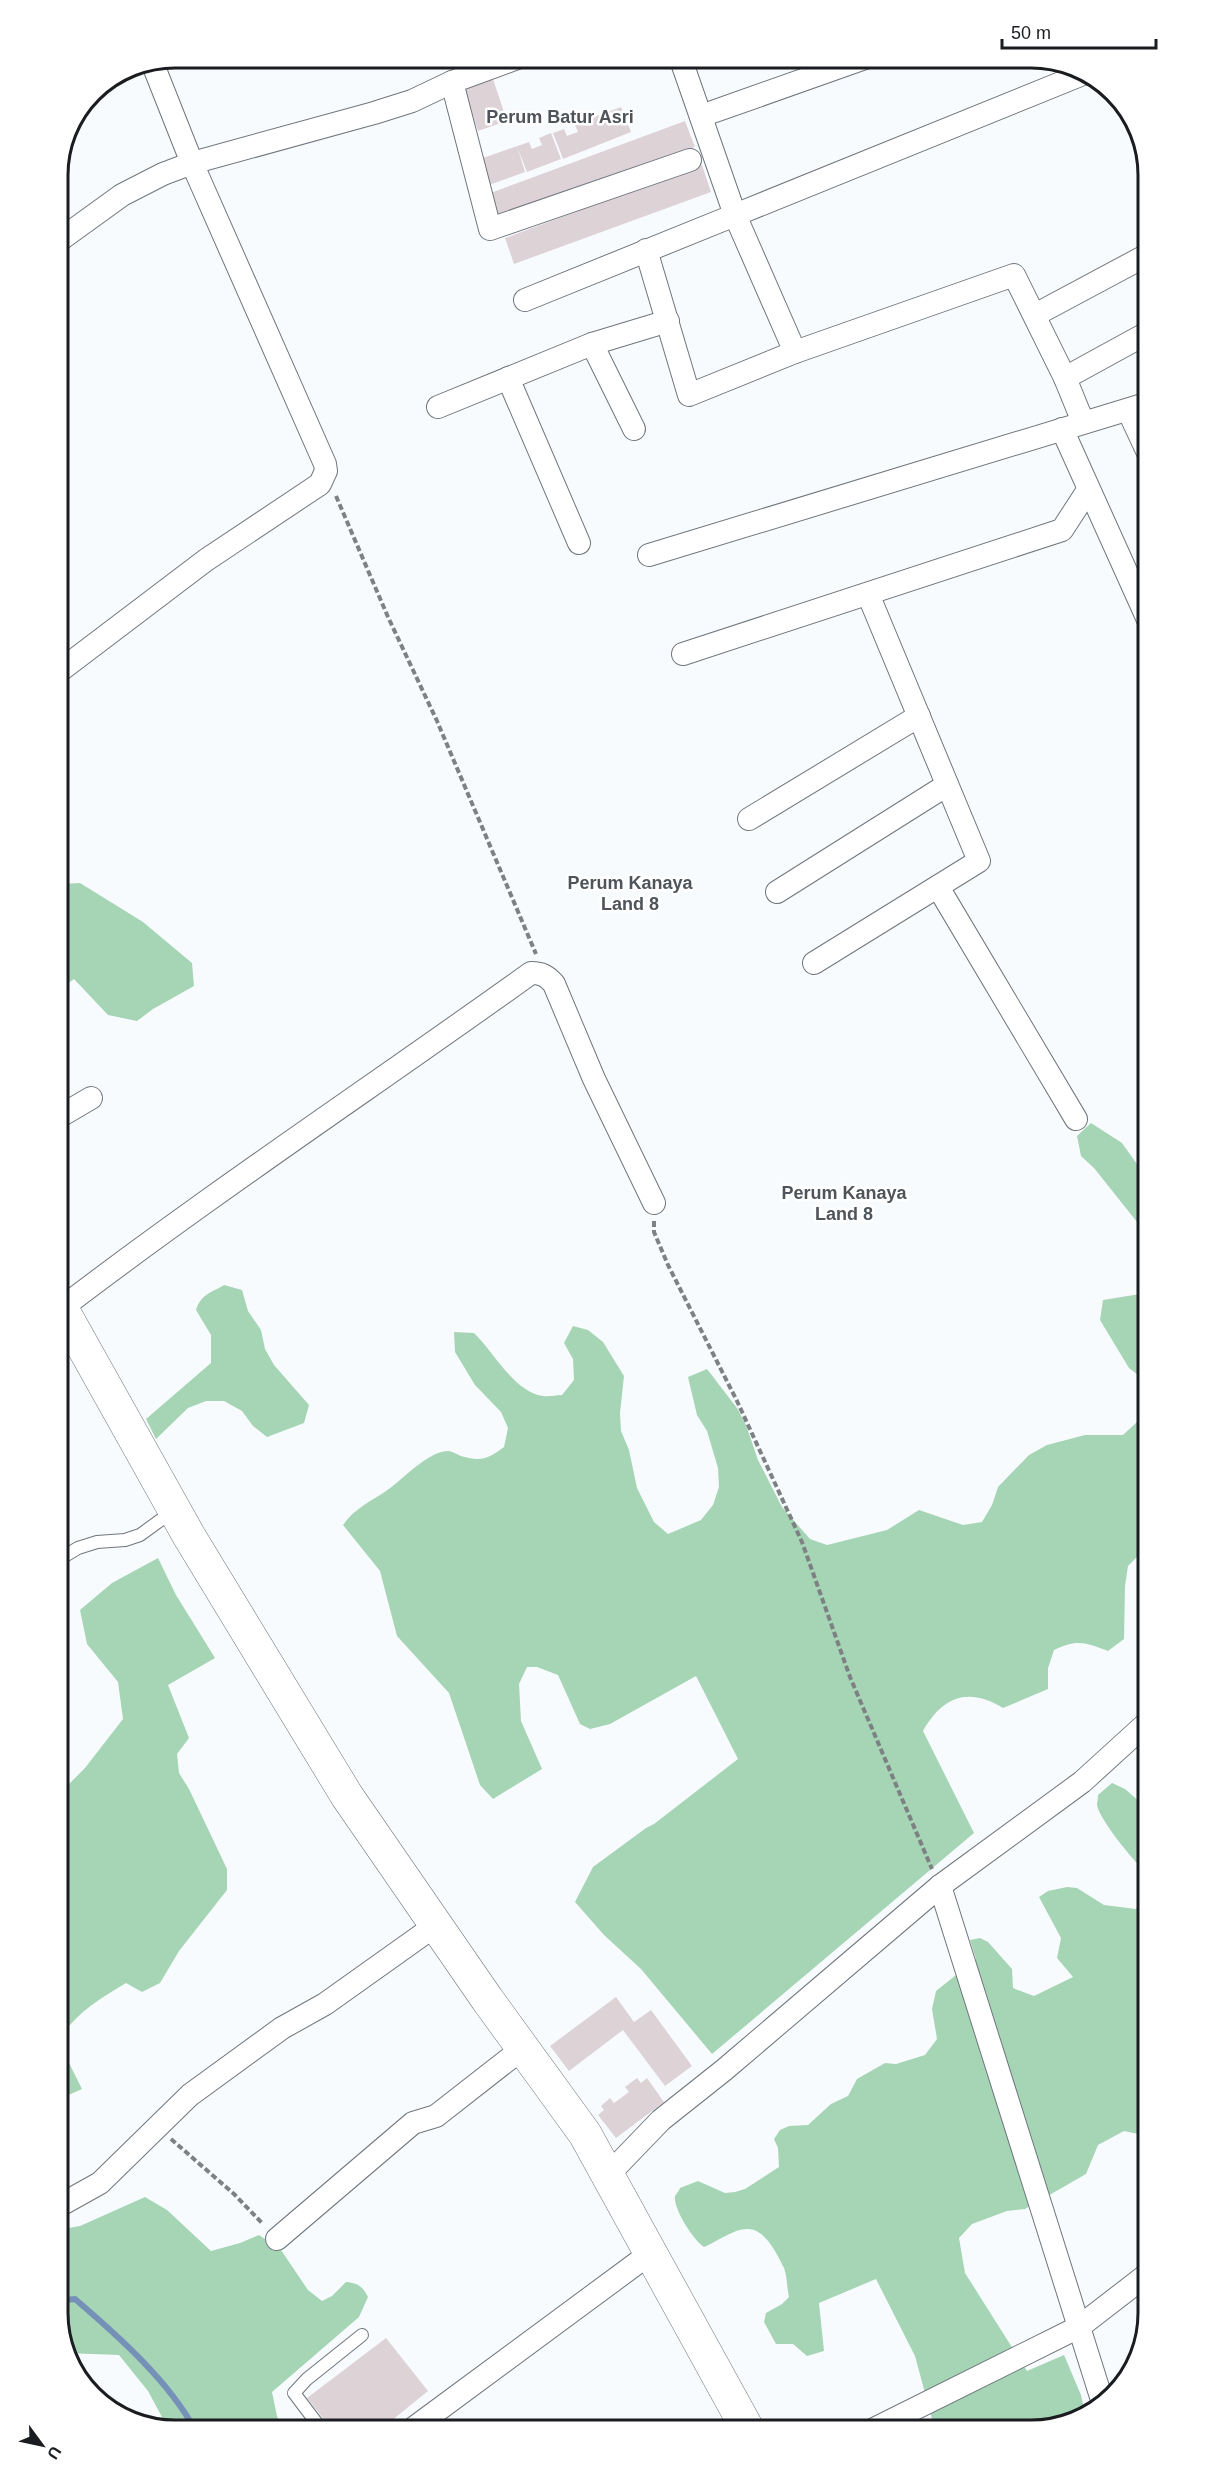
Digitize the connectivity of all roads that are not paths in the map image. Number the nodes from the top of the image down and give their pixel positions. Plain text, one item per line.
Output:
1 (490, 68) edge
2 (684, 68) edge
3 (837, 68) edge
4 (155, 69) edge
5 (1075, 77) edge
6 (452, 82) junction
7 (701, 116) junction
8 (690, 160) dead end
9 (192, 162) junction
10 (735, 215) junction
11 (68, 234) edge
12 (646, 250) junction
13 (1138, 260) edge
14 (525, 300) dead end
15 (1035, 315) junction
16 (668, 321) junction
17 (1138, 338) edge
18 (592, 344) junction
19 (795, 352) junction
20 (508, 378) junction
21 (1065, 378) junction
22 (1138, 406) edge
23 (438, 407) dead end
24 (1072, 425) junction
25 (634, 429) dead end
26 (1088, 490) junction
27 (579, 543) dead end
28 (649, 555) dead end
29 (868, 594) junction
30 (1138, 598) edge
31 (683, 654) dead end
32 (68, 665) edge
33 (918, 716) junction
34 (947, 785) junction
35 (749, 819) dead end
36 (938, 887) junction
37 (777, 892) dead end
38 (814, 963) dead end
39 (91, 1098) dead end
40 (68, 1112) edge
41 (1076, 1119) dead end
42 (654, 1203) road end
43 (68, 1310) edge
44 (68, 1325) edge
45 (174, 1510) junction
46 (68, 1554) edge
47 (1138, 1731) edge
48 (940, 1886) junction
49 (436, 1925) junction
50 (523, 2048) junction
51 (609, 2174) junction
52 (68, 2201) edge
53 (277, 2238) road end
54 (652, 2252) junction
55 (1138, 2282) edge
56 (1079, 2327) junction
57 (362, 2335) dead end
58 (1100, 2394) edge
59 (314, 2419) edge
60 (425, 2419) edge
61 (742, 2420) edge
62 (892, 2420) edge

1 - 6 street
2 - 7 street
3 - 7 street
4 - 9 street
5 - 10 street
6 - 8 street
6 - 9 street
7 - 10 street
9 - 11 street
9 - 32 street
10 - 12 street
10 - 19 street
12 - 14 street
12 - 16 street
13 - 15 street
15 - 19 street
15 - 21 street
16 - 18 street
16 - 19 street
17 - 21 street
18 - 20 street
18 - 25 street
20 - 23 street
20 - 27 street
21 - 24 street
22 - 24 street
24 - 26 street
24 - 28 street
26 - 29 street
26 - 30 street
29 - 31 street
29 - 33 street
33 - 34 street
33 - 35 street
34 - 36 street
34 - 37 street
36 - 38 street
36 - 41 street
39 - 40 street
42 - 43 street
44 - 45 main road
45 - 46 lane
45 - 49 main road
47 - 48 street
48 - 51 street
48 - 56 street
49 - 50 main road
49 - 52 street
50 - 51 main road
50 - 53 street
51 - 54 main road
54 - 60 street
54 - 61 main road
55 - 56 street
56 - 58 street
56 - 62 street
57 - 59 lane

